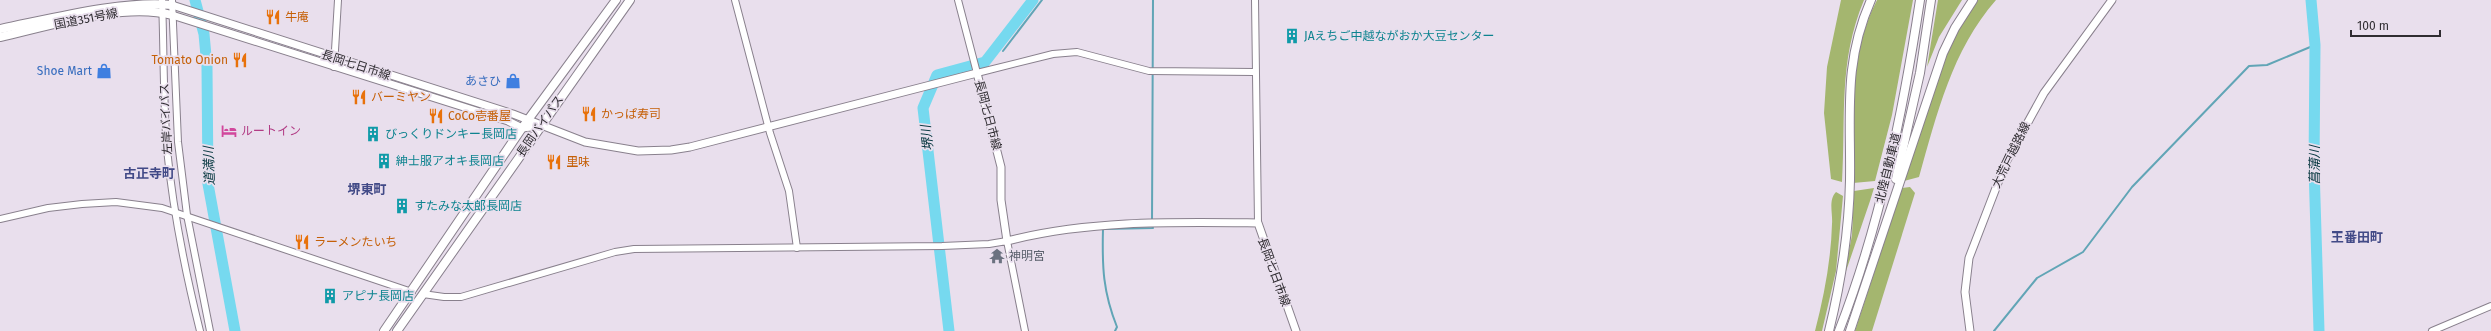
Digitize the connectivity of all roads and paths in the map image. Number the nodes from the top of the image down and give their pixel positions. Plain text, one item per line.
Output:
1 (338, 0) edge
2 (616, 0) edge
3 (630, 0) edge
4 (735, 0) edge
5 (958, 0) edge
6 (1255, 0) edge
7 (1871, 0) edge
8 (1920, 0) edge
9 (1931, 0) edge
10 (1973, 0) edge
11 (2112, 0) edge
12 (162, 1) edge
13 (172, 2) edge
14 (163, 13) junction
15 (172, 15) junction
16 (0, 29) edge
17 (0, 37) edge
18 (334, 57) junction
19 (334, 66) junction
20 (1254, 72) junction
21 (977, 73) junction
22 (530, 120) junction
23 (540, 126) junction
24 (768, 126) junction
25 (522, 128) junction
26 (174, 212) junction
27 (187, 215) junction
28 (0, 219) edge
29 (1258, 223) junction
30 (1007, 241) junction
31 (797, 248) junction
32 (1870, 270) junction
33 (412, 292) junction
34 (424, 294) junction
35 (2491, 306) edge
36 (200, 331) edge
37 (210, 331) edge
38 (384, 331) edge
39 (397, 331) edge
40 (1025, 331) edge
41 (1296, 331) edge
42 (1829, 331) edge
43 (1839, 331) edge
44 (1850, 331) edge
45 (1970, 331) edge
46 (2432, 331) edge

1 - 18 street
2 - 22 highway, 長岡バイパス
3 - 23 highway, 長岡バイパス
4 - 24 street
5 - 21 street
6 - 20 street
7 - 42 highway
8 - 43 highway, 北陸自動車道
9 - 32 highway, 北陸自動車道
10 - 32 highway, 北陸自動車道
11 - 45 main road, 大荒戸越路線
12 - 13 highway
12 - 14 street, 左岸バイパス
12 - 16 highway
13 - 15 street, 左岸バイパス
13 - 18 main road, 長岡七日市線
14 - 15 highway, 国道351号線
14 - 17 highway, 国道351号線
14 - 26 street, 左岸バイパス
15 - 19 main road, 長岡七日市線
15 - 27 street, 左岸バイパス
18 - 19 street
18 - 22 main road, 長岡七日市線
19 - 25 main road, 長岡七日市線
20 - 21 street
20 - 29 street
21 - 24 main road, 長岡七日市線
21 - 30 main road, 長岡七日市線
22 - 23 main road, 長岡七日市線
22 - 25 highway, 長岡バイパス
23 - 24 main road, 長岡七日市線
23 - 25 main road, 長岡七日市線
23 - 34 highway, 長岡バイパス
24 - 31 street
25 - 33 highway, 長岡バイパス
26 - 27 street
26 - 28 street
26 - 36 street, 左岸バイパス
27 - 33 street
27 - 37 street, 左岸バイパス
29 - 30 main road, 長岡七日市線
29 - 41 main road, 長岡七日市線
30 - 31 street
30 - 40 street
31 - 34 street
32 - 44 highway, 北陸自動車道
33 - 38 highway, 長岡バイパス
34 - 39 highway, 長岡バイパス
35 - 46 street

